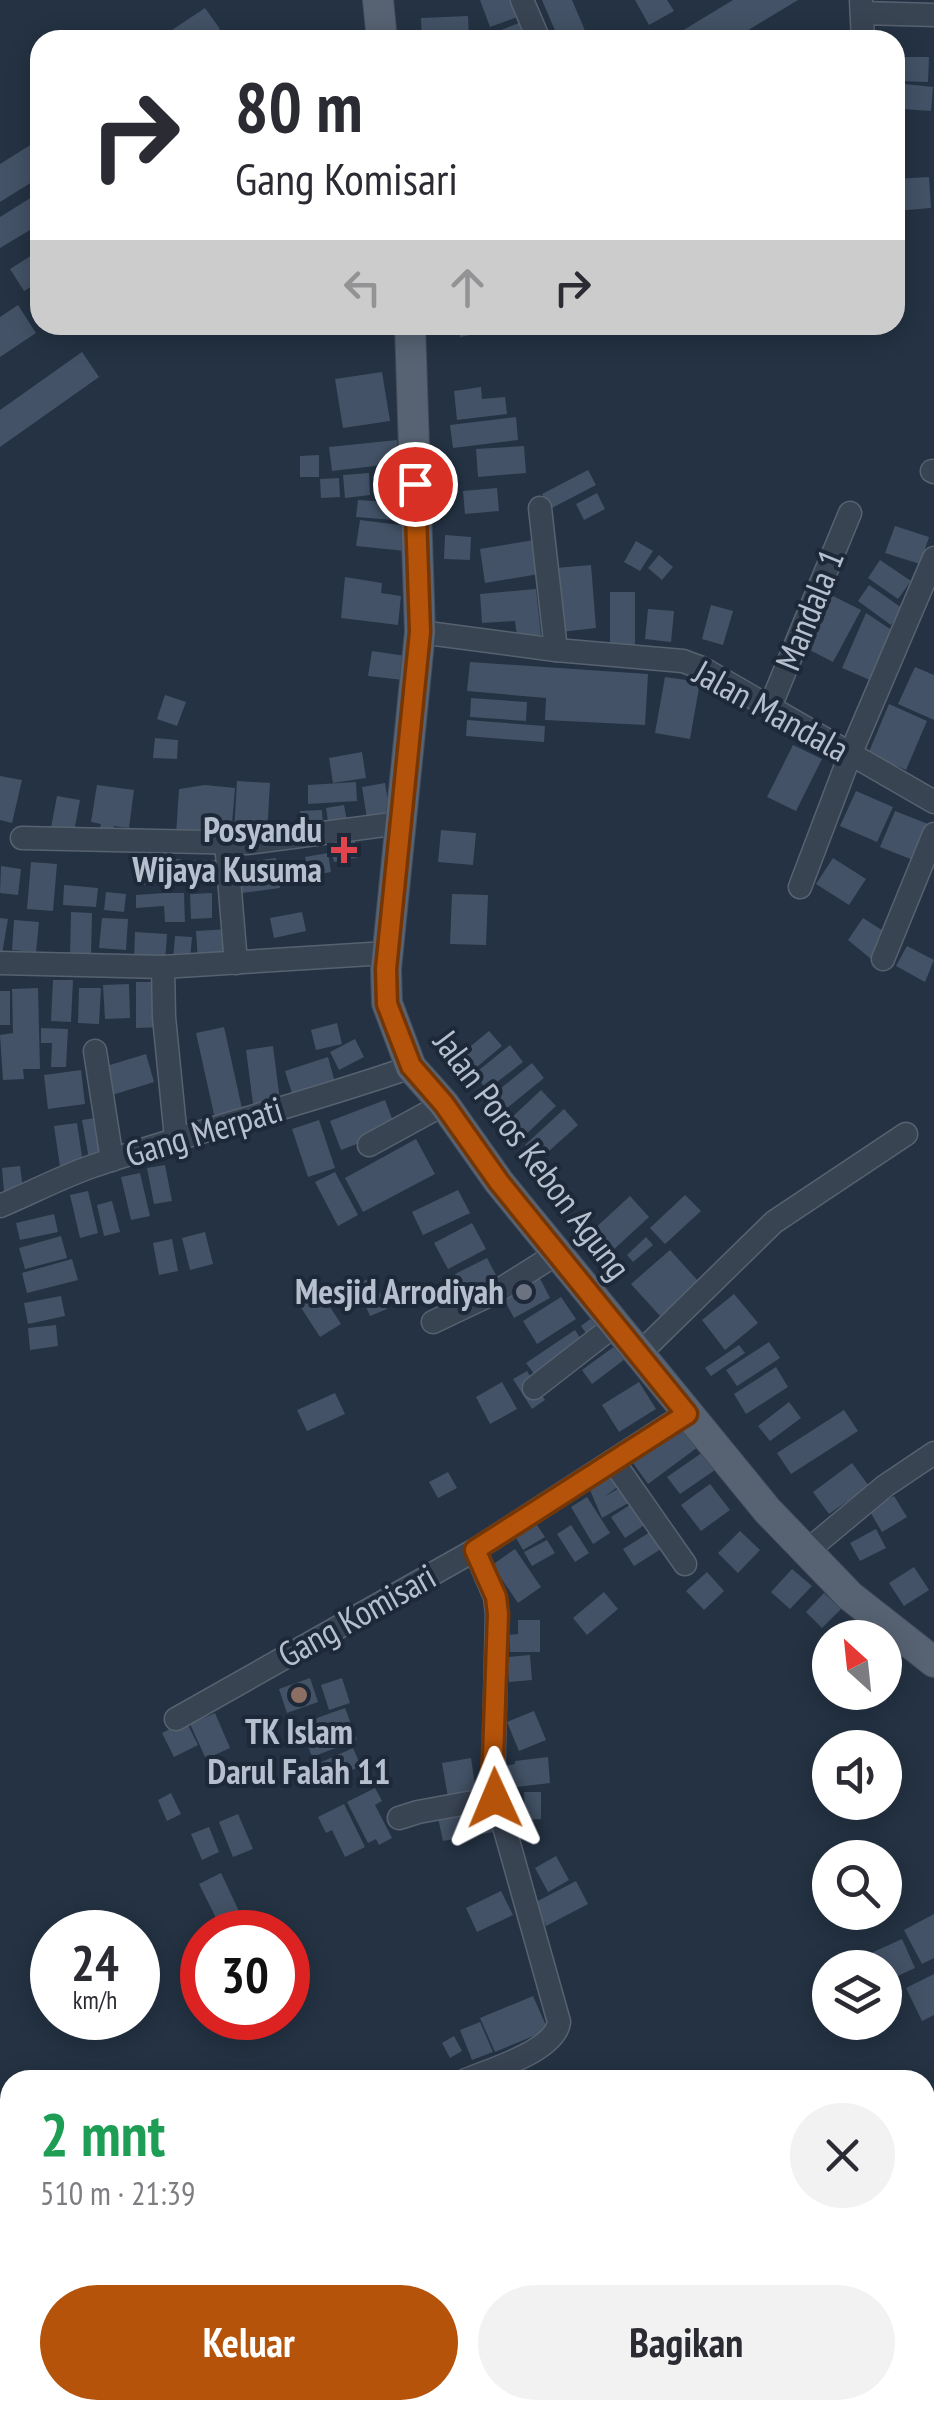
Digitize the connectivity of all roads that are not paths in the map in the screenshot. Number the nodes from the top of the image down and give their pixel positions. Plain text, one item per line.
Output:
1 (522, 0) edge
2 (380, 1) edge
3 (862, 6) edge
4 (934, 16) edge
5 (381, 30) edge
6 (535, 30) edge
7 (410, 335) edge
8 (540, 508) dead end
9 (850, 513) dead end
10 (934, 558) edge
11 (420, 632) junction
12 (556, 650) junction
13 (770, 708) junction
14 (850, 755) junction
15 (934, 802) edge
16 (400, 823) junction
17 (934, 834) edge
18 (22, 838) dead end
19 (226, 842) junction
20 (800, 886) dead end
21 (387, 953) junction
22 (883, 959) dead end
23 (0, 962) edge
24 (236, 963) junction
25 (163, 967) junction
26 (95, 1052) dead end
27 (411, 1066) junction
28 (444, 1104) junction
29 (906, 1134) dead end
30 (176, 1138) junction
31 (369, 1145) dead end
32 (112, 1160) junction
33 (0, 1206) edge
34 (558, 1253) junction
35 (433, 1322) dead end
36 (615, 1325) junction
37 (638, 1355) junction
38 (534, 1388) dead end
39 (687, 1414) junction
40 (934, 1453) edge
41 (613, 1461) junction
42 (475, 1550) junction
43 (807, 1550) junction
44 (685, 1564) dead end
45 (934, 1662) edge
46 (176, 1718) dead end
47 (495, 1798) junction
48 (400, 1818) dead end
49 (488, 2070) edge

1 - 6 street
2 - 5 main road
3 - 4 street
7 - 11 main road, Jalan Poros Kebon Agung
8 - 12 street
9 - 13 street, Mandala 1
10 - 14 street
11 - 12 street, Jalan Mandala
11 - 16 main road, Jalan Poros Kebon Agung
12 - 13 street, Jalan Mandala
13 - 14 street, Jalan Mandala
14 - 15 street, Jalan Mandala
14 - 20 street
16 - 19 street
16 - 21 main road, Jalan Poros Kebon Agung
17 - 22 street
18 - 19 street
19 - 24 street
21 - 24 street
21 - 27 main road, Jalan Poros Kebon Agung
23 - 25 street
24 - 25 street
25 - 30 street
26 - 32 street
27 - 28 main road, Jalan Poros Kebon Agung
27 - 30 street, Gang Merpati
28 - 31 street
28 - 34 main road, Jalan Poros Kebon Agung
29 - 37 street
30 - 32 street, Gang Merpati
32 - 33 street, Gang Merpati
34 - 35 street
34 - 36 main road, Jalan Poros Kebon Agung
36 - 37 main road, Jalan Poros Kebon Agung
36 - 38 street
37 - 39 main road, Jalan Poros Kebon Agung
39 - 41 street, Gang Komisari
39 - 43 main road, Jalan Poros Kebon Agung
40 - 43 street
41 - 42 street, Gang Komisari
41 - 44 street
42 - 46 street, Gang Komisari
42 - 47 street
43 - 45 main road, Jalan Poros Kebon Agung
47 - 48 street
47 - 49 street

